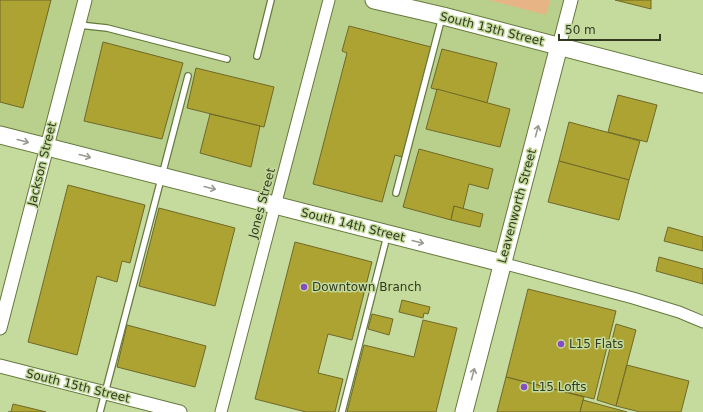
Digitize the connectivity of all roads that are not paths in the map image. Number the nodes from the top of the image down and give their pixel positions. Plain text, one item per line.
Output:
1 (85, 0) edge
2 (271, 0) edge
3 (329, 0) edge
4 (374, 0) edge
5 (571, 0) edge
6 (443, 16) junction
7 (78, 25) junction
8 (559, 46) junction
9 (257, 56) dead end
10 (227, 59) dead end
11 (188, 76) dead end
12 (703, 84) edge
13 (0, 134) edge
14 (47, 147) junction
15 (162, 176) junction
16 (396, 193) dead end
17 (275, 205) junction
18 (388, 234) junction
19 (502, 263) junction
20 (703, 322) edge
21 (0, 328) edge
22 (0, 366) edge
23 (105, 393) junction
24 (100, 412) edge
25 (180, 412) edge
26 (222, 412) edge
27 (342, 412) edge
28 (464, 412) edge

1 - 7 street, Jackson Street
2 - 9 lane
3 - 17 street, Jones Street
4 - 6 main road, South 13th Street
5 - 8 street, Leavenworth Street
6 - 8 main road, South 13th Street
6 - 16 lane
7 - 10 lane
7 - 14 street, Jackson Street
8 - 12 main road, South 13th Street
19 -> 8 main road, Leavenworth Street
11 - 15 lane
13 -> 14 main road, South 14th Street
14 -> 15 main road, South 14th Street
14 - 21 street, Jackson Street
15 -> 17 main road, South 14th Street
15 - 23 lane
17 - 18 main road, South 14th Street
17 - 26 street, Jones Street
18 -> 19 main road, South 14th Street
18 - 27 lane
19 - 20 street, South 14th Street
28 -> 19 main road, Leavenworth Street
22 - 23 street, South 15th Street
23 - 24 lane
23 - 25 street, South 15th Street

